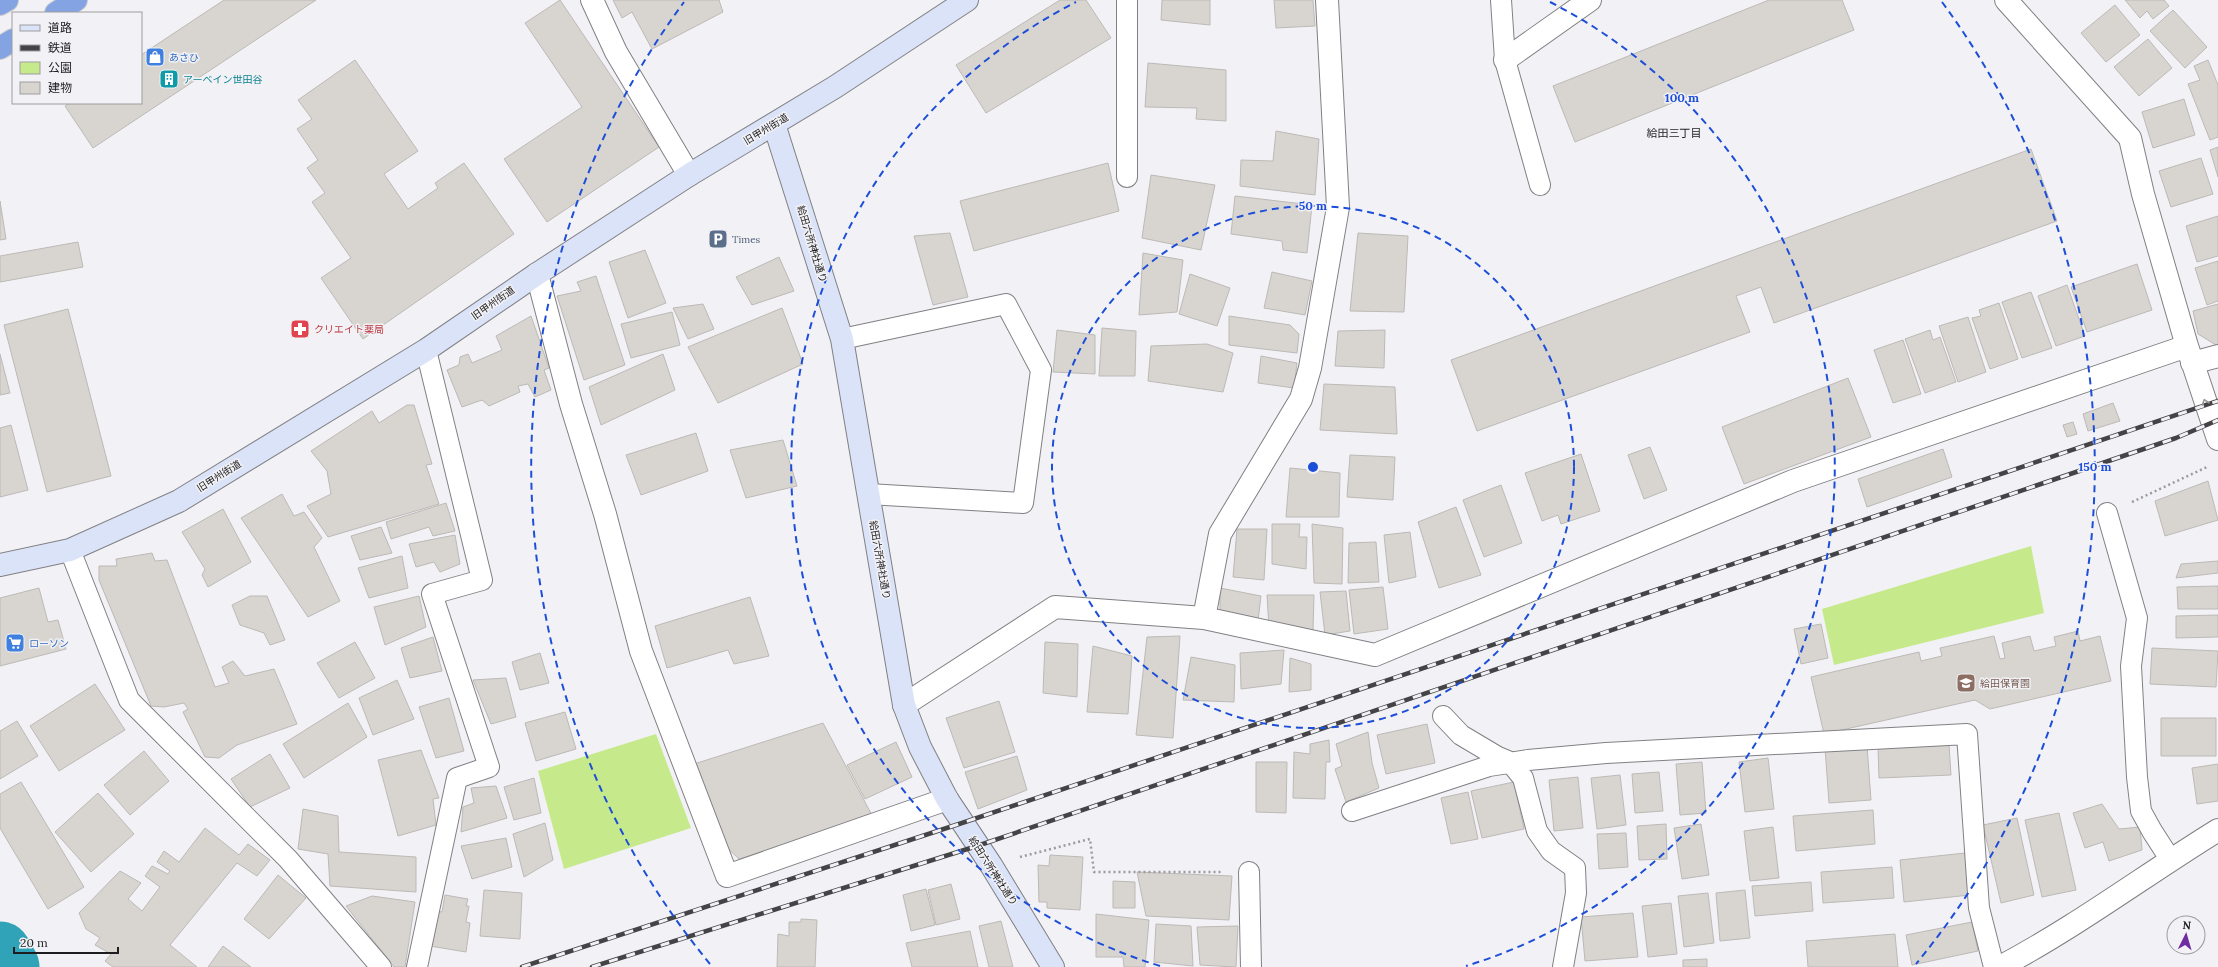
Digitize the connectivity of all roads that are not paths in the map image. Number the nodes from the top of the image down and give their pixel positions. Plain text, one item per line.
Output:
1 (7, 0) edge
2 (76, 0) edge
3 (592, 0) edge
4 (967, 0) edge
5 (1127, 0) edge
6 (1327, 0) edge
7 (1501, 0) edge
8 (1590, 0) edge
9 (2006, 0) edge
10 (0, 4) edge
11 (58, 12) edge
12 (12, 41) edge
13 (0, 48) edge
14 (1505, 60) junction
15 (774, 124) junction
16 (689, 175) junction
17 (1127, 177) dead end
18 (1540, 185) dead end
19 (536, 274) junction
20 (842, 339) junction
21 (426, 350) junction
22 (2190, 355) junction
23 (2218, 356) edge
24 (2218, 439) edge
25 (868, 494) junction
26 (2107, 513) road end
27 (70, 550) junction
28 (0, 565) edge
29 (1204, 618) junction
30 (904, 705) junction
31 (1442, 716) dead end
32 (1510, 762) junction
33 (947, 799) junction
34 (1352, 811) dead end
35 (2218, 830) edge
36 (2170, 859) junction
37 (1249, 872) road end
38 (381, 967) edge
39 (417, 967) edge
40 (1053, 967) edge
41 (1251, 967) edge
42 (1563, 967) edge
43 (1994, 967) edge
44 (2000, 967) edge

1 - 10 highway
2 - 11 highway
3 - 16 street
4 - 15 street, 旧甲州街道
5 - 17 lane
6 - 29 street
7 - 14 lane
8 - 14 street
9 - 22 street
12 - 13 highway
14 - 18 lane
15 - 16 street, 旧甲州街道
15 - 20 street, 給田六所神社通り
16 - 19 street, 旧甲州街道
19 - 21 street, 旧甲州街道
19 - 33 street
20 - 25 street, 給田六所神社通り
20 - 25 lane
21 - 27 street, 旧甲州街道
21 - 39 lane
22 - 23 street
24 -> 22 street
22 - 29 street
25 - 30 street, 給田六所神社通り
26 - 36 lane
27 - 28 street, 旧甲州街道
27 - 38 lane
29 - 30 street
30 - 33 street, 給田六所神社通り
31 - 32 lane
32 - 34 lane
32 - 42 lane
32 - 43 lane
33 - 40 street, 給田六所神社通り
35 - 36 street
36 - 44 street
37 - 41 lane

